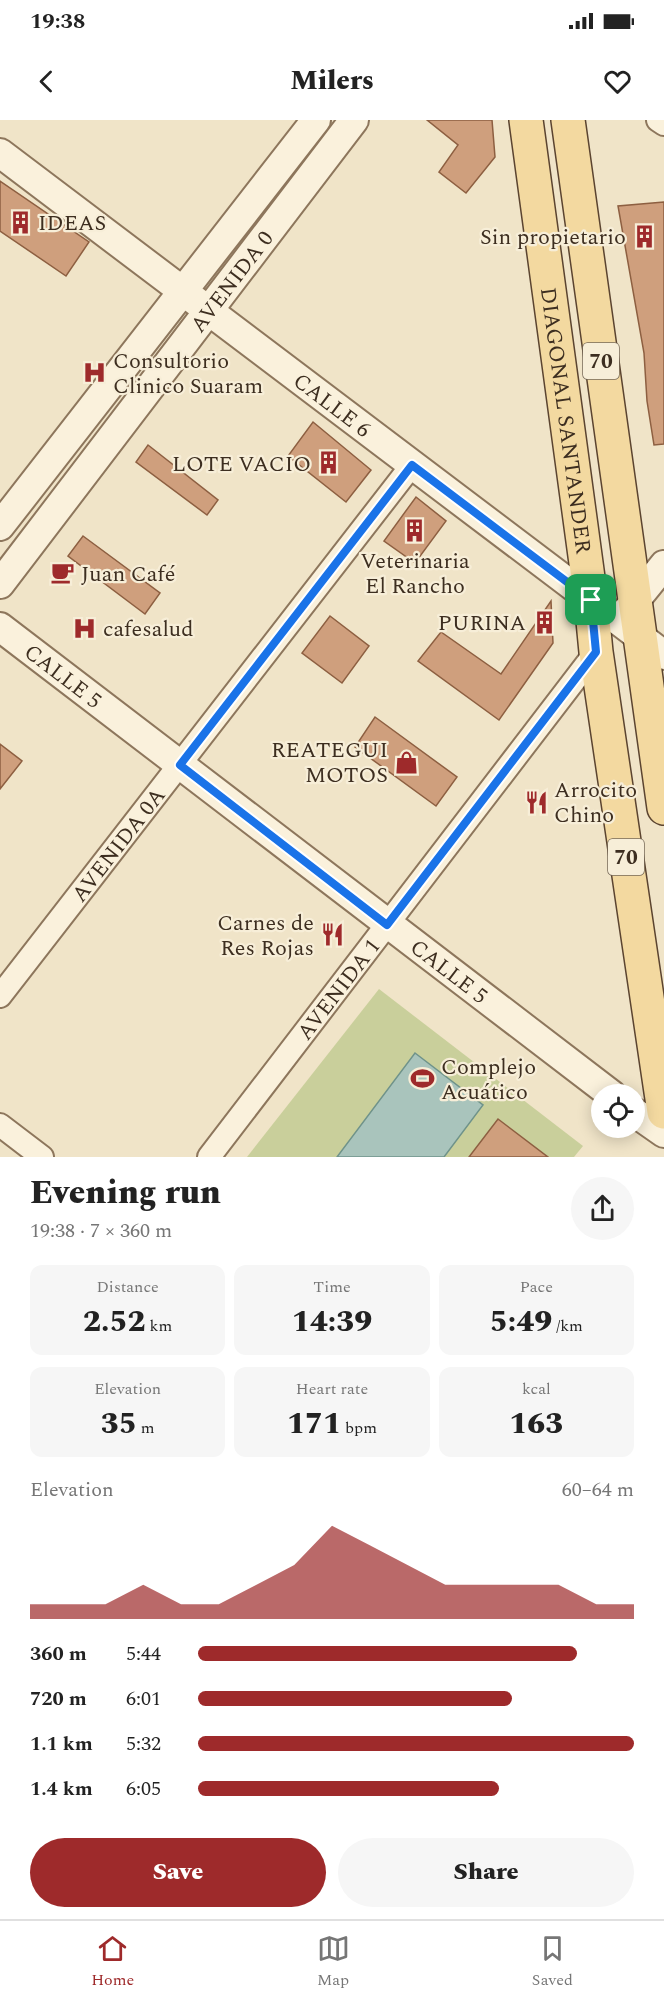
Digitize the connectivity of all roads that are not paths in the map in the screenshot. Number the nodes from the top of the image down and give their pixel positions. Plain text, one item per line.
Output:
1 (316, 120) edge
2 (354, 120) edge
3 (526, 120) edge
4 (568, 120) edge
5 (658, 120) edge
6 (664, 124) edge
7 (0, 153) edge
8 (181, 290) junction
9 (208, 310) junction
10 (412, 465) junction
11 (0, 526) edge
12 (664, 565) edge
13 (0, 584) edge
14 (591, 600) junction
15 (0, 627) edge
16 (640, 629) edge
17 (596, 652) junction
18 (180, 765) junction
19 (664, 808) edge
20 (387, 925) junction
21 (0, 996) edge
22 (597, 1084) edge
23 (664, 1112) edge
24 (645, 1120) edge
25 (0, 1125) edge
26 (664, 1133) edge
27 (42, 1157) edge
28 (209, 1157) edge

1 - 8 street, AVENIDA 0
2 - 9 street, AVENIDA 0
3 - 14 main road, DIAGONAL SANTANDER / 70
4 - 16 main road, DIAGONAL SANTANDER / 70
5 - 6 street
7 - 8 street, CALLE 6
8 - 9 street, CALLE 6
8 - 11 street, AVENIDA 0
9 - 10 street, CALLE 6
9 - 13 street, AVENIDA 0
10 - 14 street, CALLE 6
10 - 18 street, AVENIDA 0A
12 - 16 street, AVENIDA 1
14 - 16 street, CALLE 6
14 - 17 main road, DIAGONAL SANTANDER / 70
15 - 18 street, CALLE 5
16 - 17 street, AVENIDA 1
16 - 19 main road, DIAGONAL SANTANDER / 70
17 - 20 street, AVENIDA 1
17 - 23 main road, DIAGONAL SANTANDER / 70
18 - 20 street, CALLE 5
18 - 21 street, AVENIDA 0A
20 - 22 street, CALLE 5
20 - 28 street, AVENIDA 1
24 - 26 street
25 - 27 street

